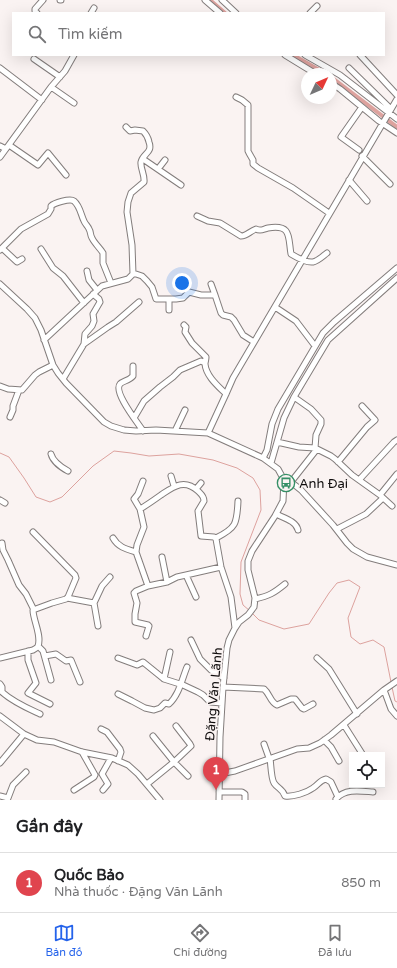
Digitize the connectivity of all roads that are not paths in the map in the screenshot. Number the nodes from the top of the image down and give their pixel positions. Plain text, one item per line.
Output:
1 (43, 0) edge
2 (206, 0) edge
3 (222, 0) edge
4 (317, 6) dead end
5 (36, 12) edge
6 (219, 12) edge
7 (235, 12) edge
8 (311, 12) edge
9 (74, 56) edge
10 (287, 56) edge
11 (307, 56) edge
12 (361, 56) edge
13 (34, 59) dead end
14 (0, 68) edge
15 (306, 68) edge
16 (349, 68) dead end
17 (60, 77) junction
18 (51, 87) junction
19 (337, 87) edge
20 (397, 95) edge
21 (236, 97) dead end
22 (397, 98) edge
23 (42, 100) junction
24 (74, 103) dead end
25 (362, 107) junction
26 (386, 116) junction
27 (397, 119) edge
28 (126, 127) dead end
29 (397, 132) edge
30 (0, 146) edge
31 (7, 147) junction
32 (359, 150) dead end
33 (362, 156) junction
34 (0, 157) edge
35 (143, 159) junction
36 (165, 160) dead end
37 (158, 169) junction
38 (66, 175) dead end
39 (348, 180) junction
40 (390, 184) dead end
41 (181, 185) dead end
42 (367, 201) dead end
43 (329, 213) junction
44 (197, 216) dead end
45 (1, 249) edge
46 (41, 249) dead end
47 (327, 253) dead end
48 (22, 259) dead end
49 (302, 259) junction
50 (397, 268) edge
51 (87, 271) dead end
52 (133, 274) junction
53 (397, 278) edge
54 (111, 283) junction
55 (0, 284) edge
56 (211, 284) dead end
57 (95, 292) junction
58 (215, 295) junction
59 (169, 300) junction
60 (139, 302) dead end
61 (84, 303) junction
62 (275, 307) junction
63 (169, 310) dead end
64 (184, 325) dead end
65 (322, 335) junction
66 (44, 340) junction
67 (328, 340) junction
68 (254, 342) junction
69 (84, 344) junction
70 (315, 346) junction
71 (205, 363) junction
72 (53, 365) junction
73 (133, 366) dead end
74 (63, 379) junction
75 (0, 386) edge
76 (20, 390) junction
77 (226, 394) junction
78 (294, 397) junction
79 (362, 406) dead end
80 (185, 410) dead end
81 (10, 417) dead end
82 (134, 418) junction
83 (143, 431) junction
84 (175, 431) junction
85 (208, 433) junction
86 (397, 440) edge
87 (277, 442) junction
88 (316, 448) junction
89 (51, 454) dead end
90 (263, 458) junction
91 (338, 462) junction
92 (271, 463) junction
93 (68, 471) dead end
94 (397, 474) edge
95 (171, 476) dead end
96 (284, 480) junction
97 (359, 480) junction
98 (143, 481) dead end
99 (291, 482) junction
100 (201, 483) dead end
101 (174, 486) junction
102 (196, 489) junction
103 (381, 497) junction
104 (238, 501) dead end
105 (392, 506) dead end
106 (140, 509) junction
107 (276, 514) junction
108 (337, 529) junction
109 (298, 530) dead end
110 (33, 532) dead end
111 (113, 538) dead end
112 (216, 538) junction
113 (2, 543) dead end
114 (136, 552) junction
115 (162, 557) dead end
116 (397, 565) edge
117 (221, 567) junction
118 (186, 575) junction
119 (110, 577) dead end
120 (167, 582) junction
121 (285, 584) dead end
122 (148, 586) junction
123 (196, 597) dead end
124 (67, 598) junction
125 (255, 599) junction
126 (94, 603) junction
127 (34, 610) junction
128 (98, 626) dead end
129 (235, 628) junction
130 (146, 636) dead end
131 (191, 640) dead end
132 (38, 646) junction
133 (28, 652) junction
134 (170, 652) dead end
135 (45, 656) junction
136 (0, 658) edge
137 (118, 658) dead end
138 (317, 658) dead end
139 (187, 667) dead end
140 (224, 678) junction
141 (164, 679) junction
142 (51, 680) dead end
143 (397, 681) edge
144 (80, 682) dead end
145 (0, 684) edge
146 (180, 684) junction
147 (223, 687) junction
148 (384, 690) junction
149 (118, 694) dead end
150 (222, 703) junction
151 (50, 704) dead end
152 (313, 704) dead end
153 (40, 714) dead end
154 (357, 714) junction
155 (0, 716) edge
156 (397, 716) edge
157 (344, 725) junction
158 (176, 726) dead end
159 (101, 729) dead end
160 (24, 734) junction
161 (153, 736) dead end
162 (324, 740) junction
163 (264, 744) dead end
164 (82, 752) junction
165 (361, 752) edge
166 (111, 758) junction
167 (269, 758) junction
168 (118, 760) junction
169 (339, 761) dead end
170 (174, 762) junction
171 (0, 763) edge
172 (26, 772) dead end
173 (102, 774) junction
174 (219, 774) junction
175 (94, 776) junction
176 (188, 776) dead end
177 (147, 784) junction
178 (74, 790) dead end
179 (103, 790) dead end
180 (219, 792) junction
181 (373, 792) dead end
182 (0, 796) edge
183 (337, 799) edge
184 (160, 800) edge
185 (219, 800) edge
186 (245, 800) edge

1 - 5 street
2 - 6 street
3 - 7 street
4 - 8 street
9 - 17 street
10 - 15 street
11 - 26 street
12 - 20 street
13 - 17 street
14 - 23 street
16 - 26 street
17 - 18 street
18 - 23 street
18 - 24 street
19 - 25 street
21 - 43 street
22 - 26 street
23 - 31 street
25 - 26 street
25 - 32 street
26 - 27 street
26 - 29 street
26 - 33 street
28 - 35 street
30 - 31 street
31 - 34 street
31 - 38 street
33 - 39 street
33 - 40 street
35 - 37 street
35 - 52 street
36 - 37 street
37 - 41 street
39 - 42 street
39 - 43 street
43 - 49 street
44 - 49 street
45 - 48 street
45 - 54 street
46 - 61 street
47 - 49 street
49 - 62 street
50 - 65 street
51 - 57 street
52 - 54 street
52 - 59 street
53 - 67 street
54 - 57 street
55 - 66 street
56 - 58 street
57 - 61 street
57 - 69 street
58 - 59 street
58 - 68 street
59 - 63 street
60 - 69 street
61 - 66 street
62 - 68 street
62 - 70 street
64 - 71 street
65 - 67 street
65 - 70 street
66 - 72 street
67 - 78 street
68 - 77 street
69 - 74 street
70 - 90 street
71 - 77 street
71 - 82 street
72 - 74 street
72 - 76 street
73 - 82 street
74 - 83 street
75 - 76 street
76 - 81 street
77 - 85 street
78 - 87 street
78 - 88 street
79 - 91 street
80 - 84 street
82 - 83 street
83 - 84 street
84 - 85 street
85 - 90 street
86 - 97 street
87 - 88 street
87 - 92 street
88 - 91 street
88 - 99 street
89 - 93 street
90 - 92 street
91 - 97 street
92 - 96 street
94 - 103 street
95 - 101 street
96 - 99 street
96 - 107 street
97 - 103 street
98 - 106 street
99 - 108 street
100 - 102 street
101 - 102 street
101 - 106 street
102 - 112 street
103 - 105 street
103 - 108 street
104 - 112 street
106 - 114 street
107 - 109 street
107 - 125 street
108 - 116 street
110 - 124 street
111 - 114 street
112 - 117 street
113 - 127 street
114 - 122 street
115 - 120 street
117 - 118 street
117 - 129 street
118 - 120 street
118 - 123 street
119 - 126 street
120 - 122 street
121 - 125 street
122 - 130 street
124 - 126 street
124 - 127 street
125 - 129 street, Đặng Văn Lãnh
126 - 128 street
127 - 132 street
129 - 140 street, Đặng Văn Lãnh
131 - 140 street
132 - 133 street
132 - 135 street
133 - 136 street
133 - 151 street
134 - 141 street
135 - 142 street
135 - 144 street
137 - 141 street
138 - 154 street
139 - 146 street
140 - 147 street, Đặng Văn Lãnh
141 - 146 street
143 - 148 street
145 - 153 street
146 - 149 street
146 - 150 street
147 - 150 street, Đặng Văn Lãnh
147 - 152 street
148 - 154 street
148 - 156 street
150 - 174 street, Đặng Văn Lãnh
154 - 157 street
155 - 160 street
157 - 162 street
157 - 165 street
158 - 170 street
159 - 168 street
160 - 164 street
160 - 171 street
161 - 170 street
162 - 167 street
162 - 169 street
163 - 167 street
164 - 166 street
164 - 175 street
166 - 168 street
166 - 173 street
167 - 174 street
167 - 183 street
168 - 177 street
170 - 176 street
170 - 177 street
172 - 182 street
173 - 175 street
173 - 179 street
174 - 180 street, Đặng Văn Lãnh
175 - 178 street
177 - 184 street
180 - 185 street, Đặng Văn Lãnh
180 - 186 street
181 - 183 street

